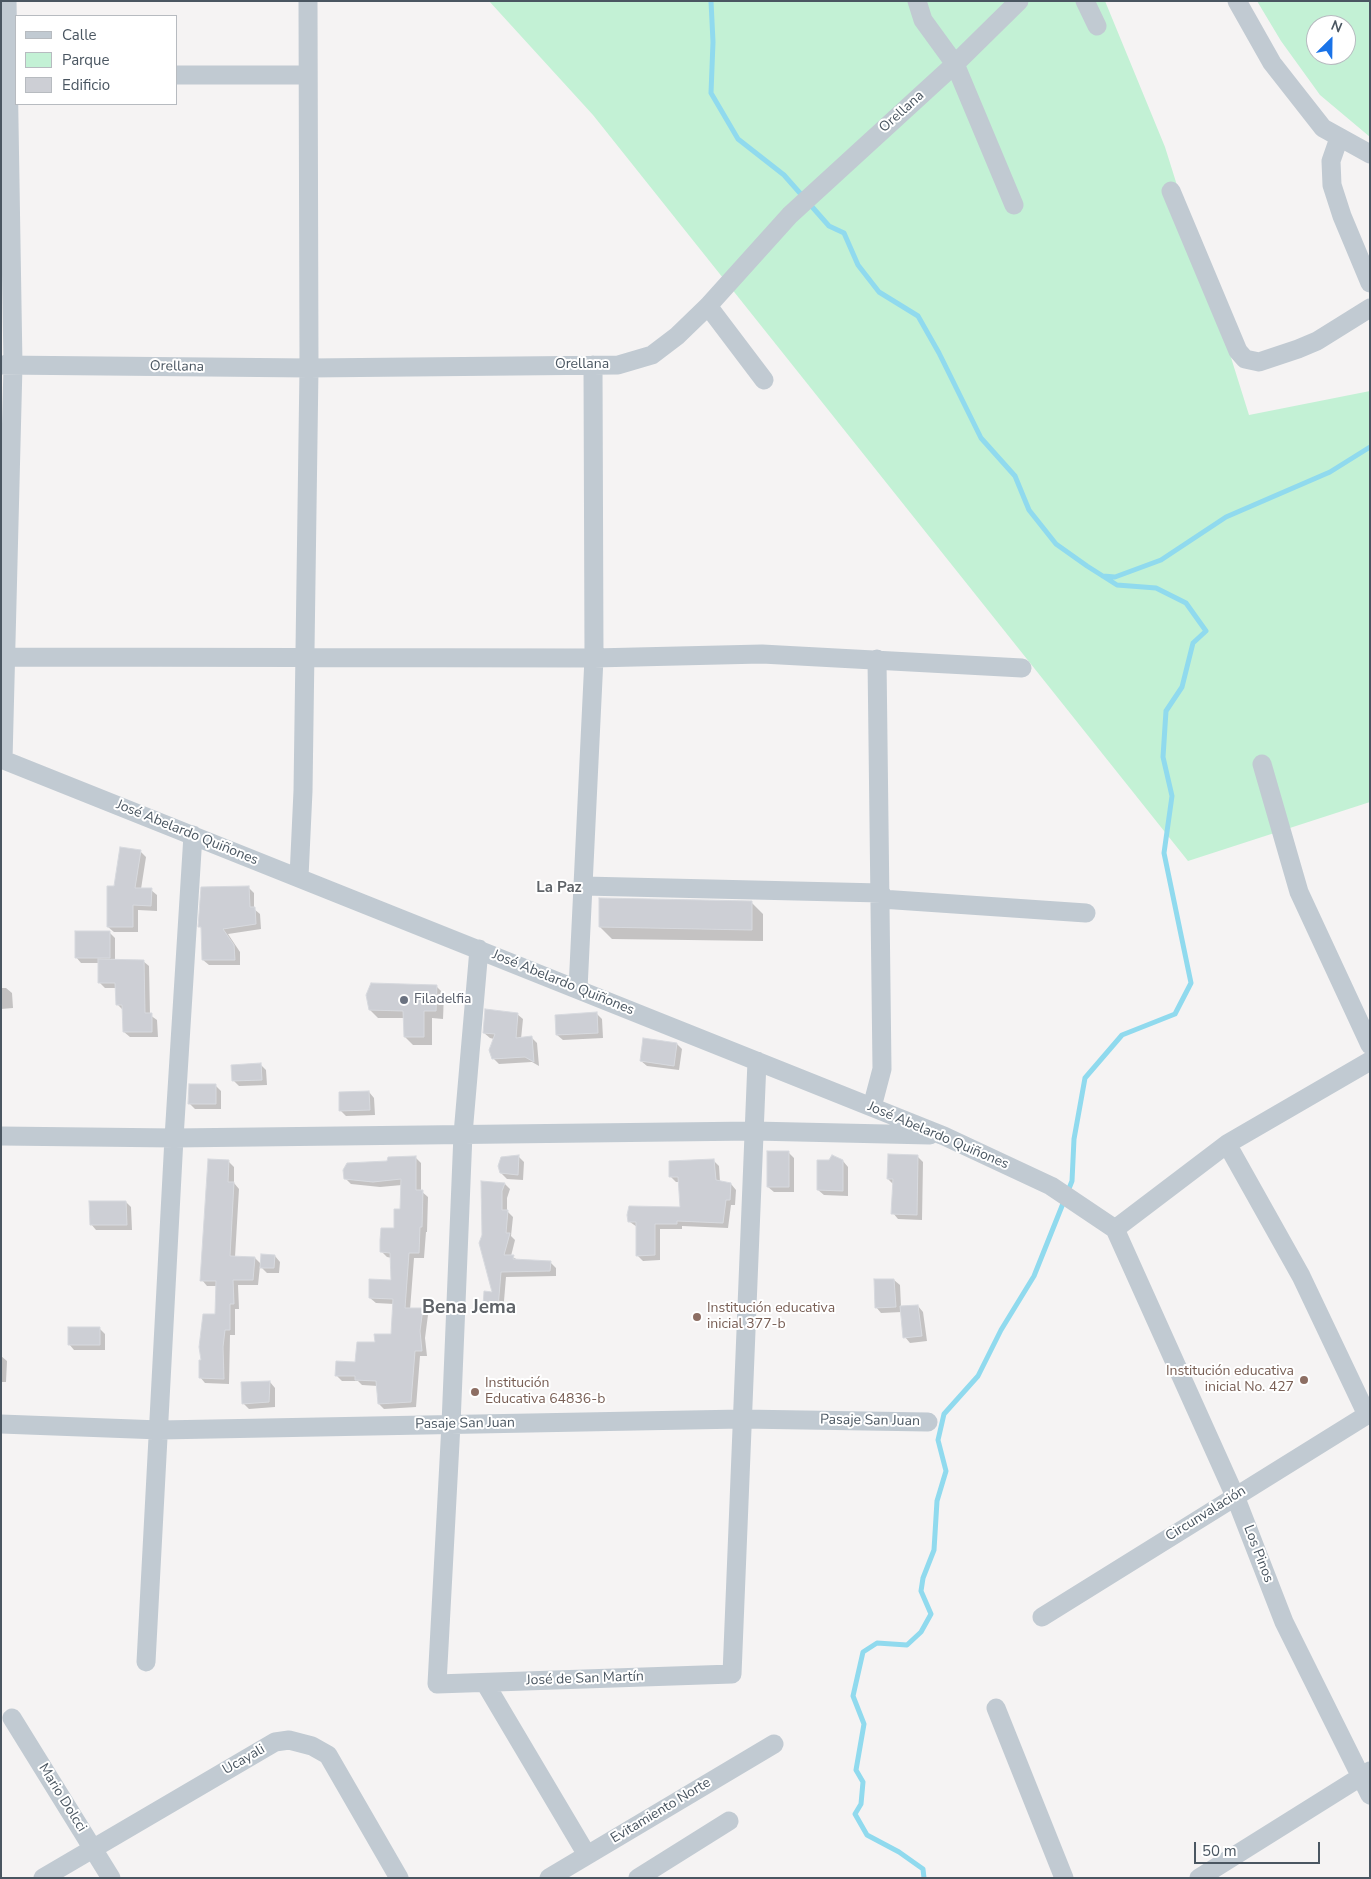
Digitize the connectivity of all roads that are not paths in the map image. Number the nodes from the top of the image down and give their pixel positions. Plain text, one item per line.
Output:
1 (8, 1) edge
2 (308, 1) edge
3 (917, 1) edge
4 (1019, 1) edge
5 (1085, 1) edge
6 (1237, 1) edge
7 (1097, 26) dead end
8 (955, 64) junction
9 (8, 75) edge
10 (178, 75) edge
11 (308, 75) junction
12 (1339, 138) junction
13 (1370, 154) edge
14 (1171, 191) dead end
15 (1014, 205) dead end
16 (1370, 283) edge
17 (708, 306) junction
18 (1370, 308) edge
19 (7, 365) edge
20 (593, 365) junction
21 (309, 368) junction
22 (764, 380) dead end
23 (305, 656) junction
24 (4, 657) edge
25 (594, 658) junction
26 (877, 659) junction
27 (1022, 668) dead end
28 (2, 759) edge
29 (1262, 764) dead end
30 (193, 835) junction
31 (299, 877) junction
32 (584, 886) junction
33 (881, 896) junction
34 (1086, 913) dead end
35 (479, 949) junction
36 (578, 989) junction
37 (1370, 1045) edge
38 (757, 1061) junction
39 (1370, 1061) edge
40 (872, 1107) junction
41 (754, 1131) junction
42 (463, 1134) junction
43 (1, 1136) edge
44 (944, 1136) junction
45 (174, 1138) junction
46 (1227, 1144) junction
47 (1115, 1229) junction
48 (1368, 1414) edge
49 (742, 1419) junction
50 (928, 1422) dead end
51 (1, 1424) edge
52 (451, 1424) junction
53 (160, 1430) junction
54 (1235, 1496) junction
55 (1042, 1617) dead end
56 (146, 1662) dead end
57 (484, 1683) junction
58 (996, 1708) dead end
59 (12, 1718) dead end
60 (774, 1744) dead end
61 (1366, 1774) edge
62 (1370, 1794) edge
63 (729, 1821) dead end
64 (92, 1847) junction
65 (587, 1855) junction
66 (552, 1877) edge
67 (43, 1878) edge
68 (110, 1878) edge
69 (399, 1878) edge
70 (638, 1878) edge
71 (1064, 1878) edge
72 (1199, 1878) edge

1 - 9 street
2 - 11 street
3 - 8 street
4 - 8 street, Orellana
5 - 7 street
6 - 12 street
8 - 15 street
8 - 17 street, Orellana
9 - 19 street
10 - 11 street
11 - 21 street
12 - 13 street
12 - 16 street
14 - 18 street
17 - 20 street, Orellana
17 - 22 street
19 - 21 street, Orellana
19 - 24 street
20 - 21 street, Orellana
20 - 25 street
21 - 23 street
23 - 24 street
23 - 25 street
23 - 31 street
24 - 28 street
25 - 26 street
25 - 32 street
26 - 27 street
26 - 33 street
28 - 30 street, José Abelardo Quiñones
29 - 37 street
30 - 31 street, José Abelardo Quiñones
30 - 45 street
31 - 35 street, José Abelardo Quiñones
32 - 33 street
32 - 36 street
33 - 34 street
33 - 40 street
35 - 36 street, José Abelardo Quiñones
35 - 42 street
36 - 38 street, José Abelardo Quiñones
38 - 40 street, José Abelardo Quiñones
38 - 41 street
39 - 46 street
40 - 44 street, José Abelardo Quiñones
41 - 42 street
41 - 44 street
41 - 49 street
42 - 45 street
42 - 52 street
43 - 45 street
44 - 47 street, José Abelardo Quiñones
45 - 53 street
46 - 47 street
46 - 48 street
47 - 54 street, Los Pinos
48 - 54 street, Circunvalación
49 - 50 street, Pasaje San Juan
49 - 52 street, Pasaje San Juan
49 - 57 street, José de San Martín
51 - 53 street, Pasaje San Juan
52 - 53 street, Pasaje San Juan
52 - 57 street, José de San Martín
53 - 56 street
54 - 55 street, Circunvalación
54 - 61 street, Los Pinos
57 - 65 street
58 - 71 street
59 - 64 street, Mario Dolcci
60 - 65 street, Evitamiento Norte
61 - 62 street, Los Pinos
61 - 72 street
63 - 70 street
64 - 67 street, Ucayali
64 - 68 street, Mario Dolcci
64 - 69 street, Ucayali
65 - 66 street, Evitamiento Norte

